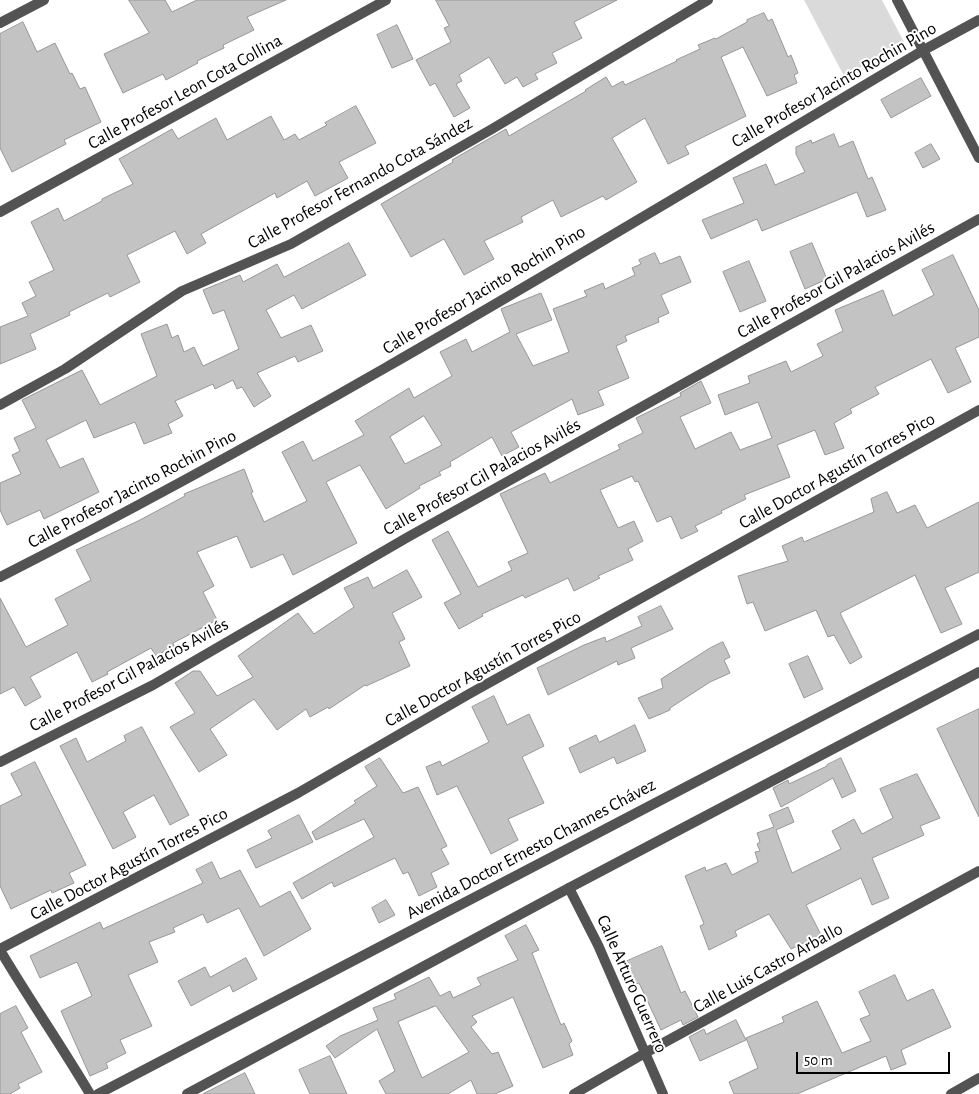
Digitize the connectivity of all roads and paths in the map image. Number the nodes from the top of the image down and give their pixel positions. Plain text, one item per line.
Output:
1 (44, 0) edge
2 (386, 0) edge
3 (708, 0) edge
4 (897, 0) edge
5 (979, 20) edge
6 (0, 23) edge
7 (922, 51) junction
8 (979, 158) edge
9 (0, 212) edge
10 (979, 219) edge
11 (0, 405) edge
12 (979, 410) edge
13 (0, 577) edge
14 (979, 634) edge
15 (979, 672) edge
16 (0, 762) edge
17 (979, 871) edge
18 (569, 888) junction
19 (0, 950) edge
20 (645, 1053) junction
21 (979, 1078) edge
22 (90, 1094) edge
23 (98, 1094) edge
24 (187, 1094) edge
25 (574, 1094) edge
26 (663, 1094) edge
27 (951, 1094) edge

1 - 6 street
2 - 9 street, Calle Profesor Leon Cota Collina
3 - 11 street, Calle Profesor Fernando Cota Sández
4 - 7 street
5 - 7 street, Calle Profesor Jacinto Rochin Pino
7 - 8 street
7 - 13 street, Calle Profesor Jacinto Rochin Pino
10 - 16 street, Calle Profesor Gil Palacios Avilés
12 - 19 street, Calle Doctor Agustín Torres Pico
14 - 23 street, Avenida Doctor Ernesto Channes Chávez
15 - 18 street
17 - 20 street, Calle Luis Castro Arballo
18 - 20 street, Calle Arturo Guerrero
18 - 24 street
19 - 22 street
20 - 25 street, Calle Luis Castro Arballo
20 - 26 street, Calle Arturo Guerrero
21 - 27 street

